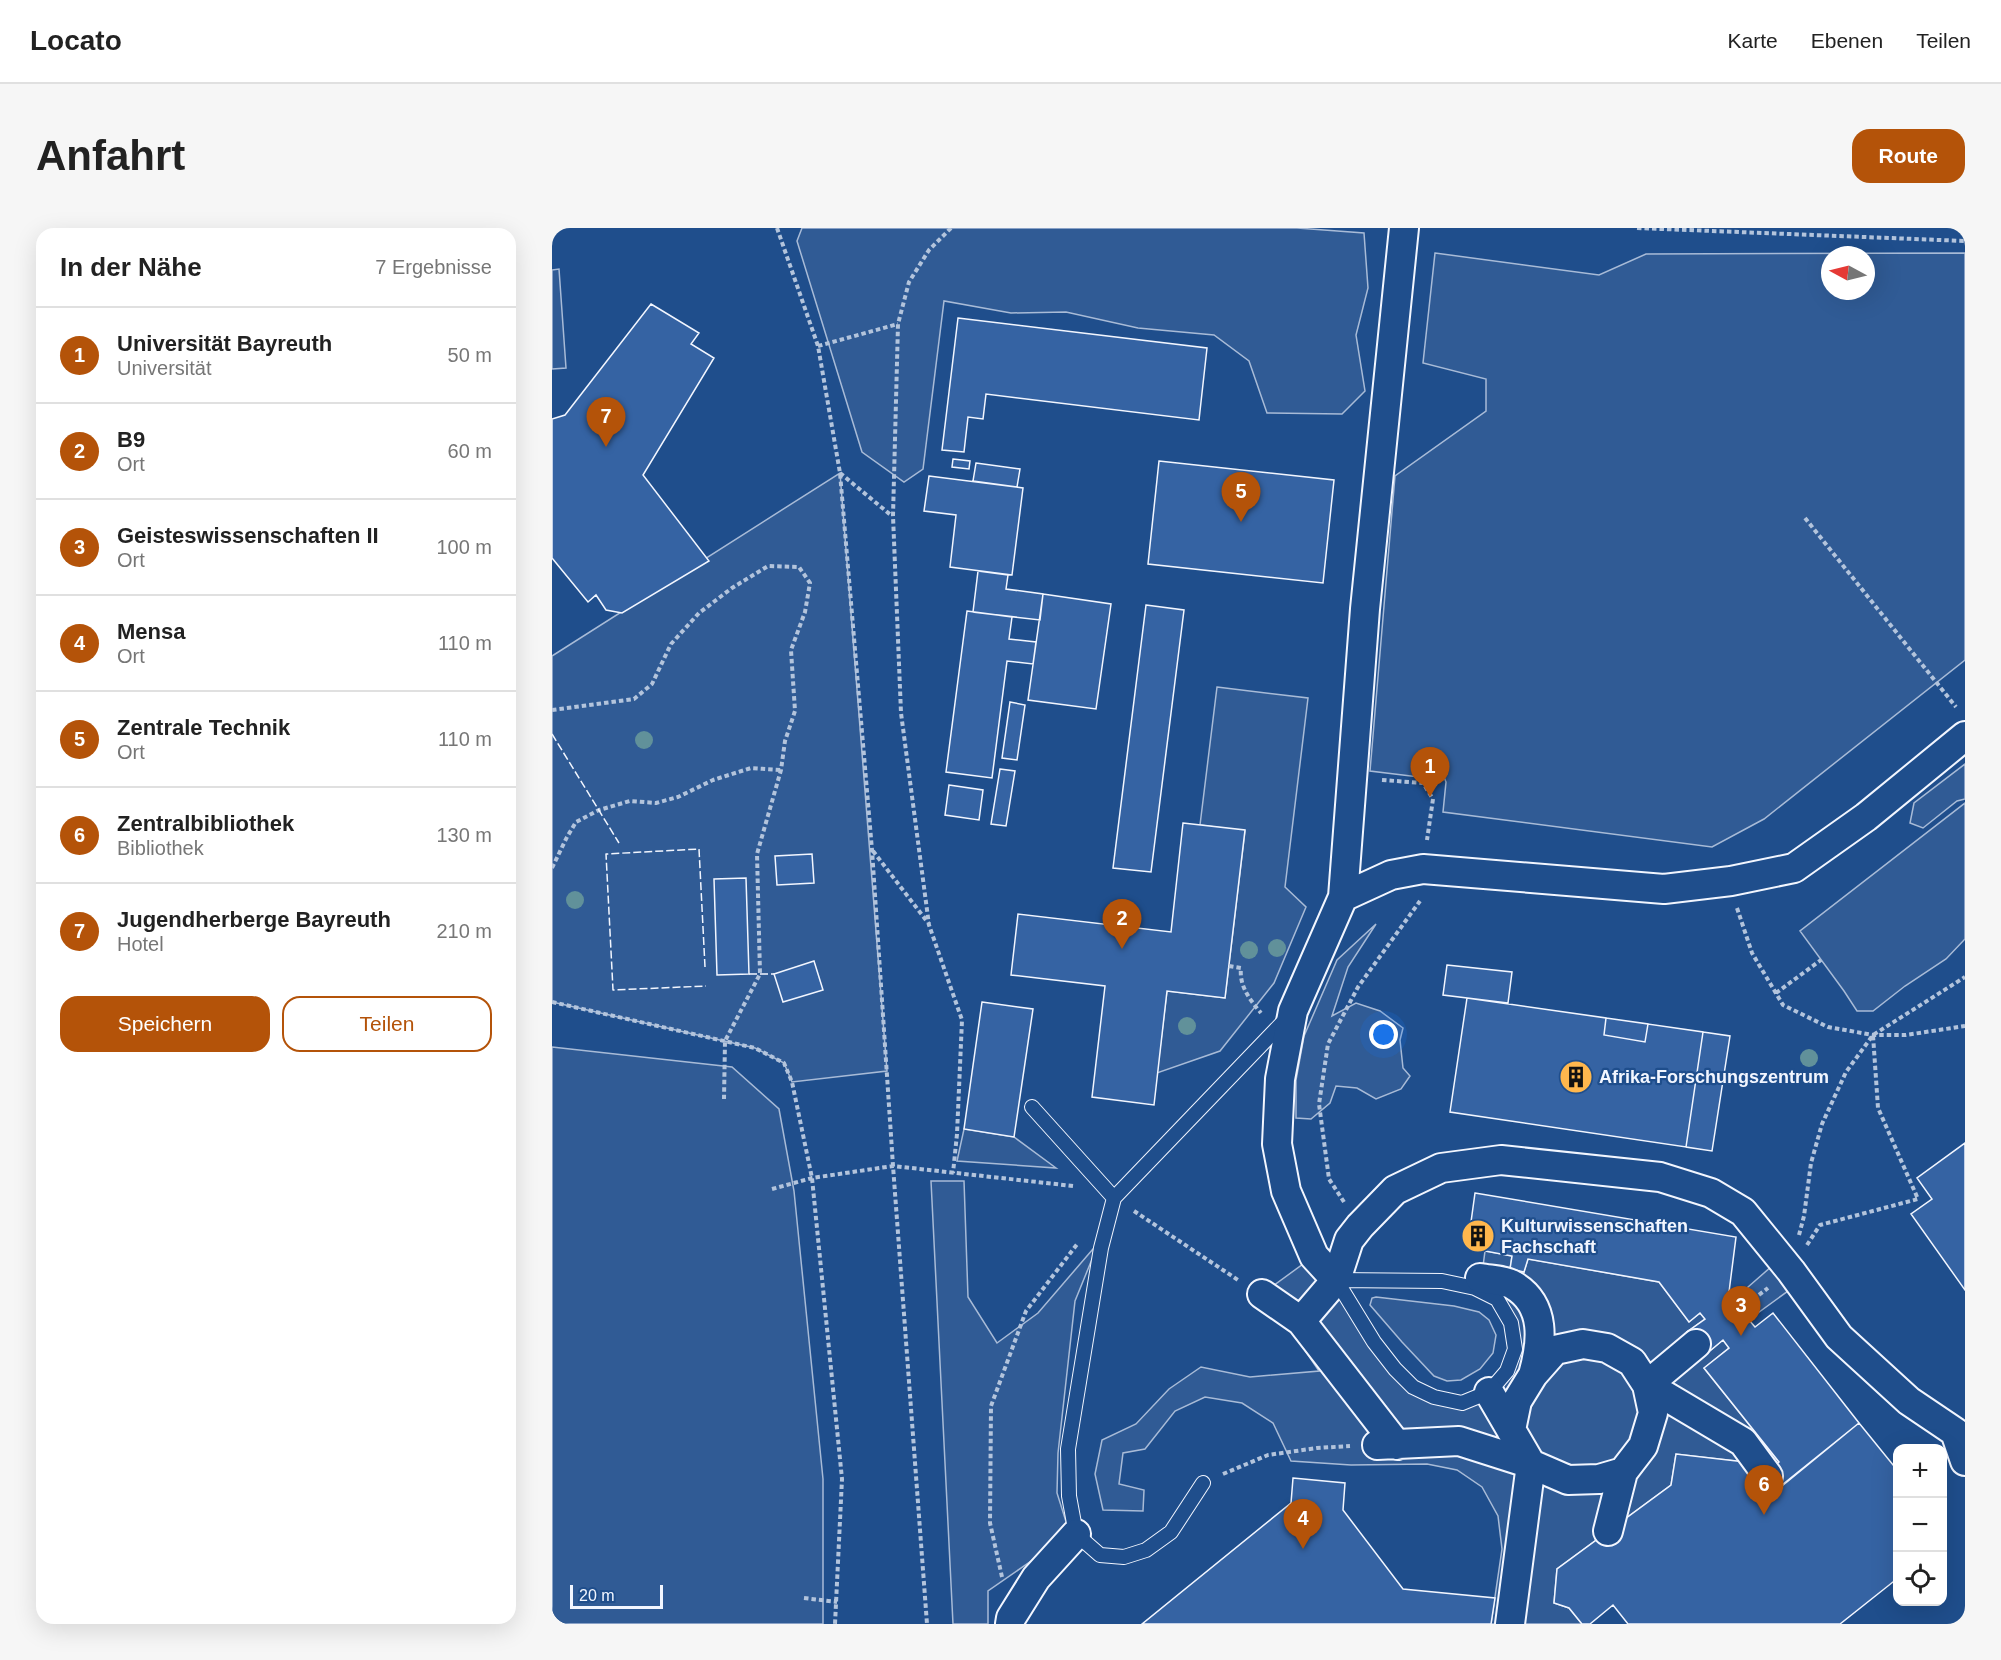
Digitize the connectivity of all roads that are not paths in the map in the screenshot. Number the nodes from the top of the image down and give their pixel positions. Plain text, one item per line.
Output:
1 (1404, 228) edge
2 (1962, 723) edge
3 (1343, 897) junction
4 (1283, 1021) junction
5 (1032, 1107) dead end
6 (1114, 1198) junction
7 (1480, 1278) dead end
8 (1336, 1280) junction
9 (1262, 1294) road end
10 (1300, 1321) junction
11 (1696, 1344) dead end
12 (1533, 1375) junction
13 (1647, 1385) junction
14 (1489, 1392) junction
15 (1511, 1430) junction
16 (1960, 1433) edge
17 (1965, 1461) edge
18 (1531, 1464) junction
19 (1623, 1472) junction
20 (1768, 1476) dead end
21 (1203, 1482) road end
22 (1608, 1532) dead end
23 (1076, 1534) junction
24 (1010, 1621) edge
25 (1510, 1624) edge

1 - 3 street
2 - 3 street
3 - 4 street
4 - 6 lane
4 - 8 street
5 - 6 lane
6 - 23 lane
7 - 12 street
8 - 10 street
8 - 14 lane
8 - 14 lane
8 - 16 street
9 - 10 street
10 - 18 street
11 - 13 street
12 - 13 street
12 - 15 street
13 - 19 street
13 - 20 street
14 - 15 street
15 - 18 street
16 - 17 street
18 - 19 street
18 - 25 street
19 - 22 street
21 - 23 lane
23 - 24 street

